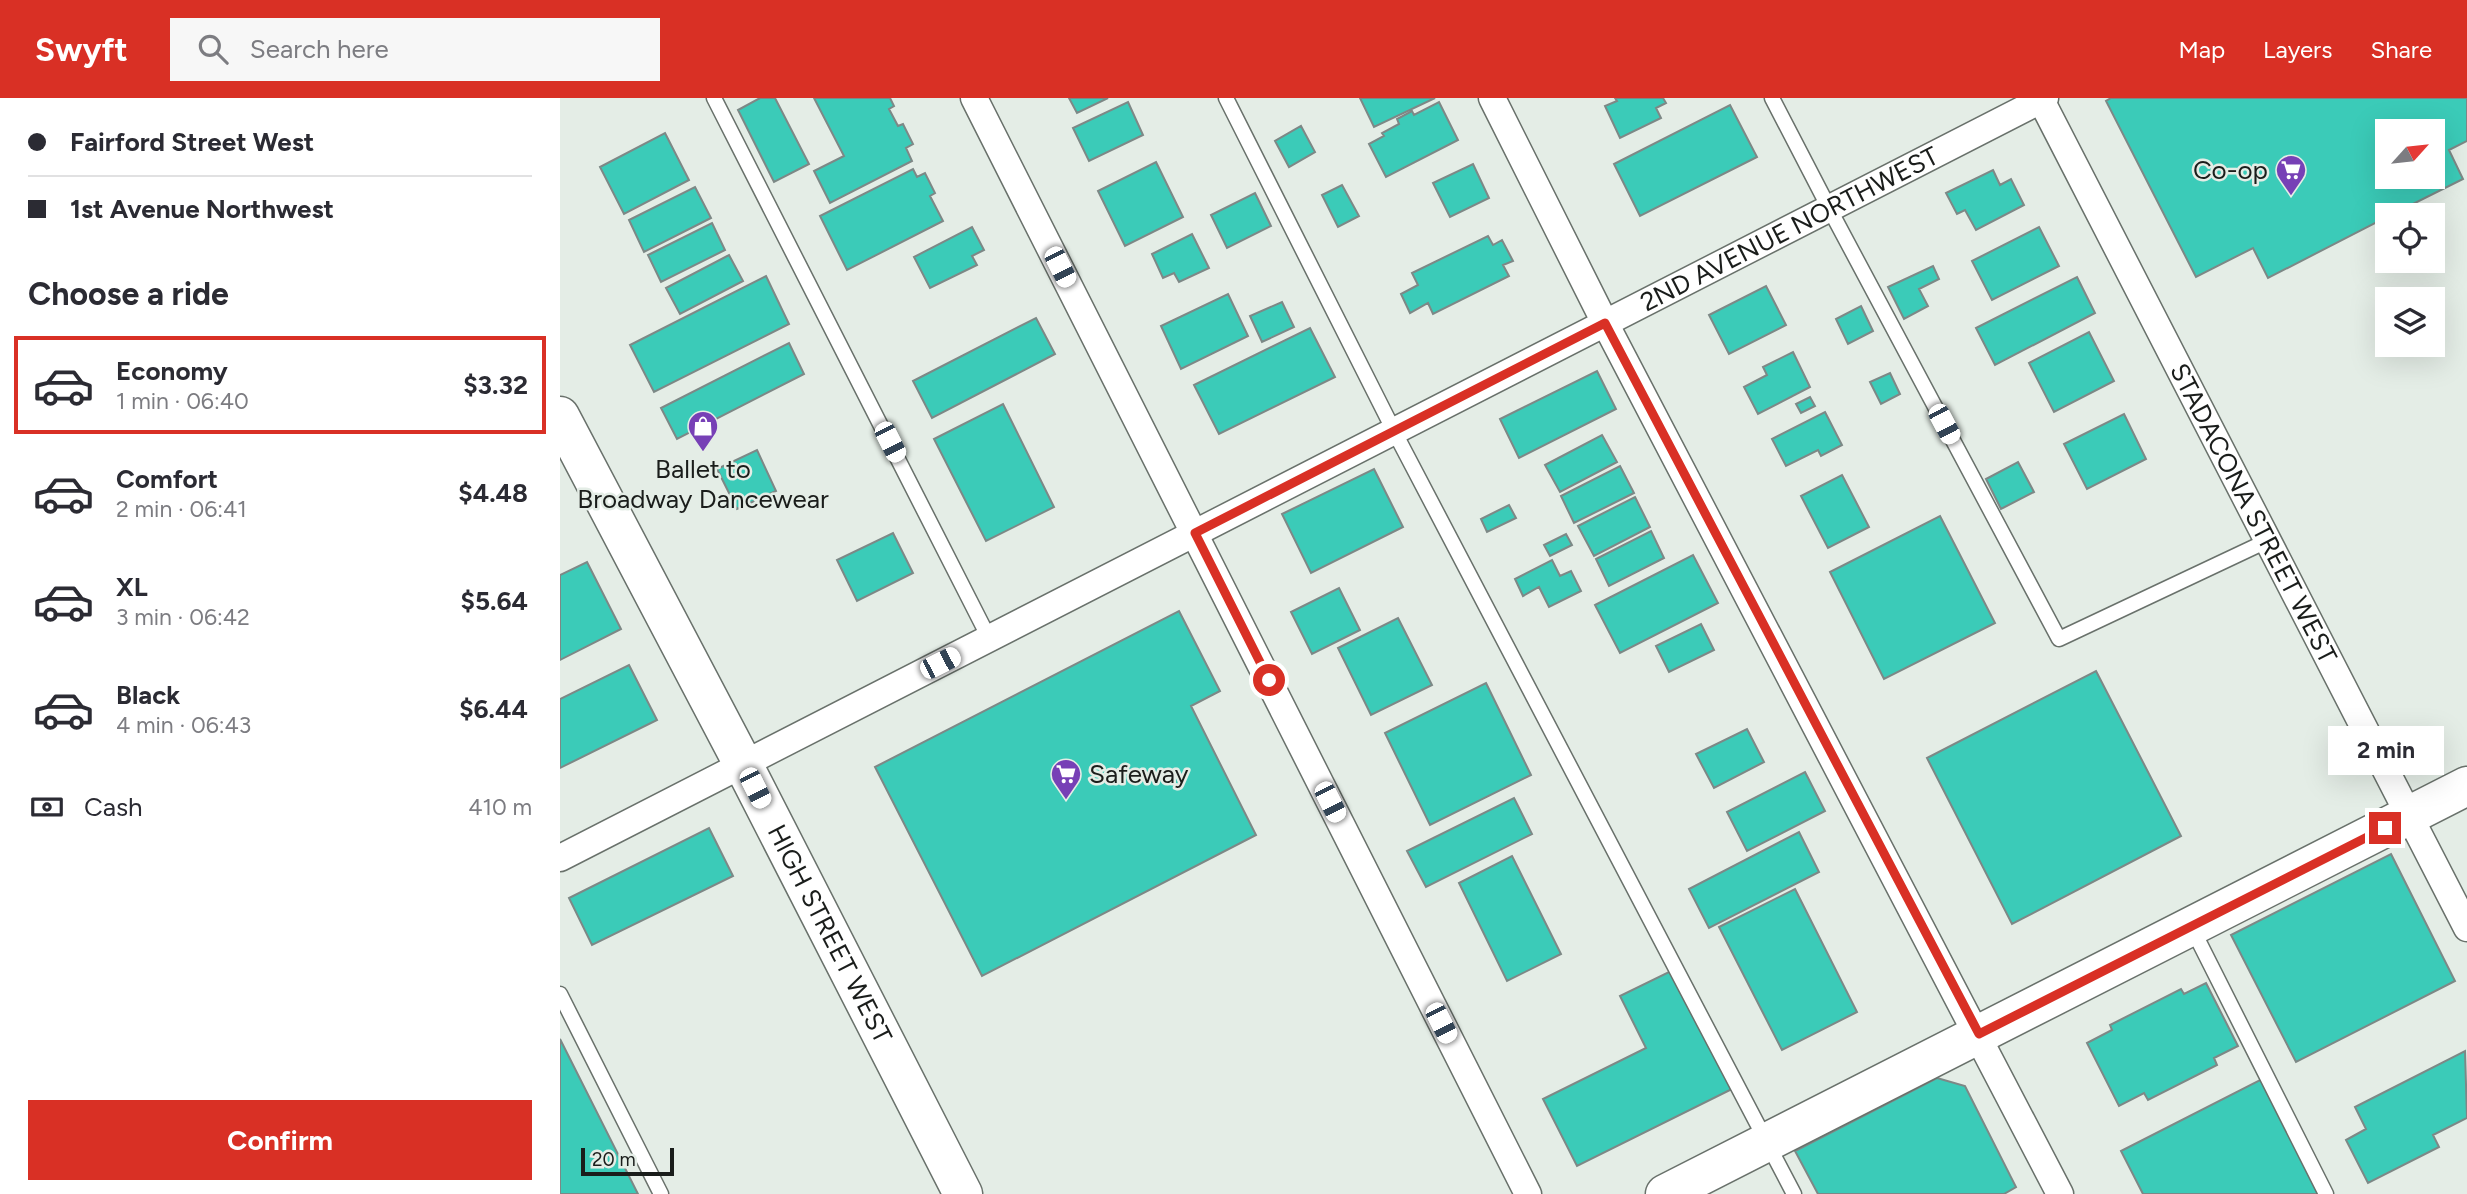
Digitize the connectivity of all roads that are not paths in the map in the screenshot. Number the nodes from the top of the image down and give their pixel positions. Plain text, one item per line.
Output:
1 (714, 98) edge
2 (974, 98) edge
3 (1226, 98) edge
4 (1492, 98) edge
5 (1772, 98) edge
6 (2042, 99) edge
7 (1829, 208) junction
8 (1605, 323) junction
9 (560, 416) edge
10 (1394, 431) junction
11 (1195, 533) junction
12 (2269, 540) junction
13 (989, 638) junction
14 (743, 764) junction
15 (2467, 786) edge
16 (2409, 816) junction
17 (560, 858) edge
18 (2191, 926) junction
19 (2467, 928) edge
20 (560, 994) edge
21 (1979, 1034) junction
22 (1767, 1142) junction
23 (661, 1194) edge
24 (963, 1194) edge
25 (1528, 1194) edge
26 (1665, 1194) edge
27 (1794, 1194) edge
28 (2060, 1194) edge
29 (2326, 1194) edge

1 - 13 lane
2 - 11 street
3 - 10 lane
4 - 8 street
5 - 7 lane
6 - 7 street, 2ND AVENUE NORTHWEST
6 - 12 street, STADACONA STREET WEST
7 - 8 street, 2ND AVENUE NORTHWEST
7 - 12 lane
8 - 10 street, 2ND AVENUE NORTHWEST
8 - 21 street
9 - 14 street, HIGH STREET WEST
10 - 11 street, 2ND AVENUE NORTHWEST
10 - 22 lane
11 - 13 street, 2ND AVENUE NORTHWEST
11 - 25 street
12 - 16 street, STADACONA STREET WEST
13 - 14 street, 2ND AVENUE NORTHWEST
14 - 17 street, 2ND AVENUE NORTHWEST
14 - 24 street, HIGH STREET WEST
15 - 16 street
16 - 18 street
16 - 19 street, STADACONA STREET WEST
18 - 21 street
18 - 29 lane
20 - 23 lane
21 - 22 street
21 - 28 street
22 - 26 street
22 - 27 lane

